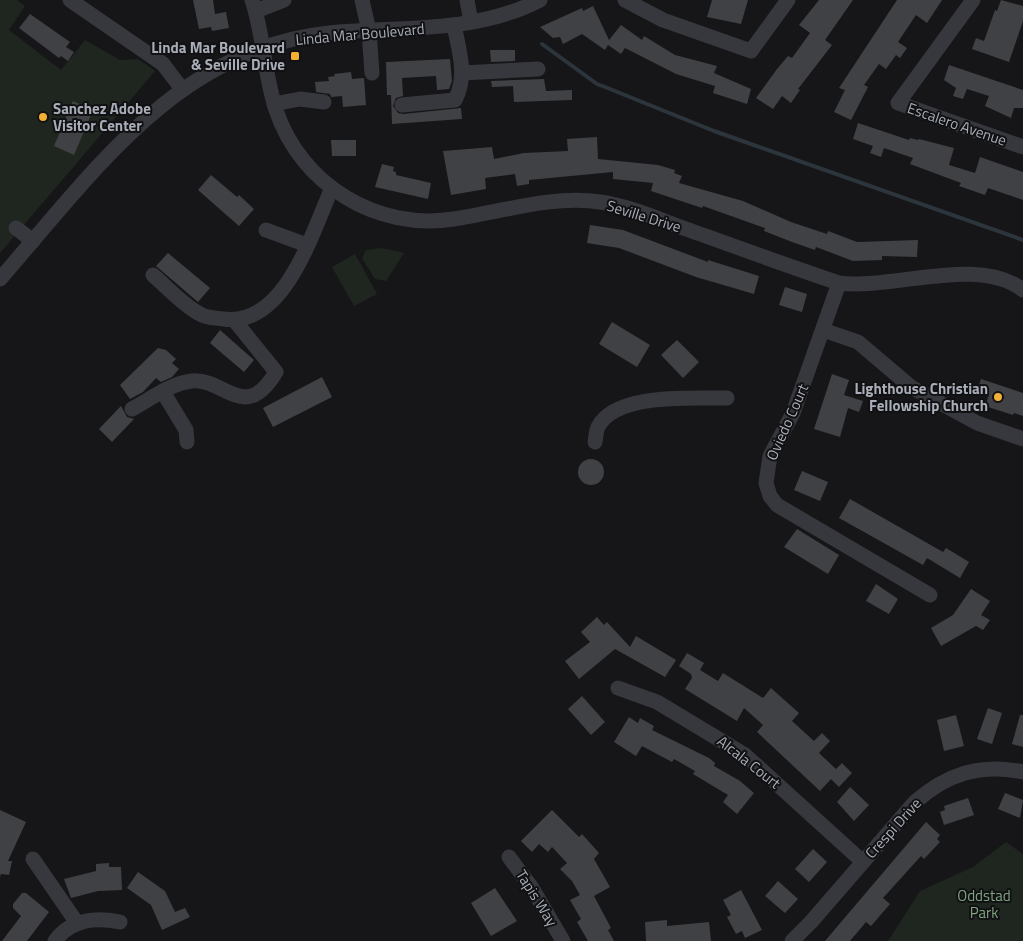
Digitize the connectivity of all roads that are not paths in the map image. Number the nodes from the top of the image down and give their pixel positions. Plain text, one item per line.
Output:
1 (70, 0) edge
2 (284, 0) edge
3 (362, 0) edge
4 (467, 0) edge
5 (540, 0) edge
6 (625, 0) edge
7 (788, 0) edge
8 (973, 0) edge
9 (254, 6) edge
10 (471, 22) junction
11 (454, 25) junction
12 (369, 31) junction
13 (263, 48) junction
14 (538, 69) dead end
15 (372, 73) dead end
16 (462, 73) junction
17 (182, 89) junction
18 (324, 102) dead end
19 (274, 104) junction
20 (402, 105) dead end
21 (1023, 147) edge
22 (332, 188) junction
23 (16, 228) dead end
24 (266, 230) dead end
25 (33, 242) junction
26 (307, 245) junction
27 (153, 275) dead end
28 (0, 279) edge
29 (839, 283) junction
30 (1023, 290) edge
31 (235, 321) junction
32 (823, 330) junction
33 (163, 392) junction
34 (727, 398) dead end
35 (132, 409) dead end
36 (1023, 439) edge
37 (187, 442) dead end
38 (595, 442) dead end
39 (930, 595) dead end
40 (618, 688) dead end
41 (1023, 772) edge
42 (509, 857) dead end
43 (33, 859) dead end
44 (863, 862) junction
45 (120, 922) dead end
46 (77, 923) junction
47 (55, 941) edge
48 (563, 941) edge
49 (792, 941) edge

1 - 17 street
2 - 9 street
3 - 12 street
4 - 10 street
5 - 10 street, Linda Mar Boulevard
6 - 7 street
8 - 21 street, Escalero Avenue
9 - 13 street, Seville Drive
10 - 11 street, Linda Mar Boulevard
11 - 12 street, Linda Mar Boulevard
11 - 16 street
12 - 13 street, Linda Mar Boulevard
12 - 15 street
13 - 17 street, Linda Mar Boulevard
13 - 19 street, Seville Drive
14 - 16 street
16 - 20 street
17 - 25 street, Linda Mar Boulevard
18 - 19 street
19 - 22 street, Seville Drive
22 - 26 street
22 - 29 street, Seville Drive
23 - 25 street
24 - 26 street
25 - 28 street, Linda Mar Boulevard
26 - 31 street
27 - 31 street
29 - 30 street, Seville Drive
29 - 32 street, Oviedo Court
31 - 33 street
32 - 36 street
32 - 39 street, Oviedo Court
33 - 35 street
33 - 37 street
34 - 38 street
40 - 44 street, Alcala Court
41 - 44 street, Crespi Drive
42 - 48 street, Tapis Way
43 - 46 street
44 - 49 street, Crespi Drive
45 - 46 street
46 - 47 street

